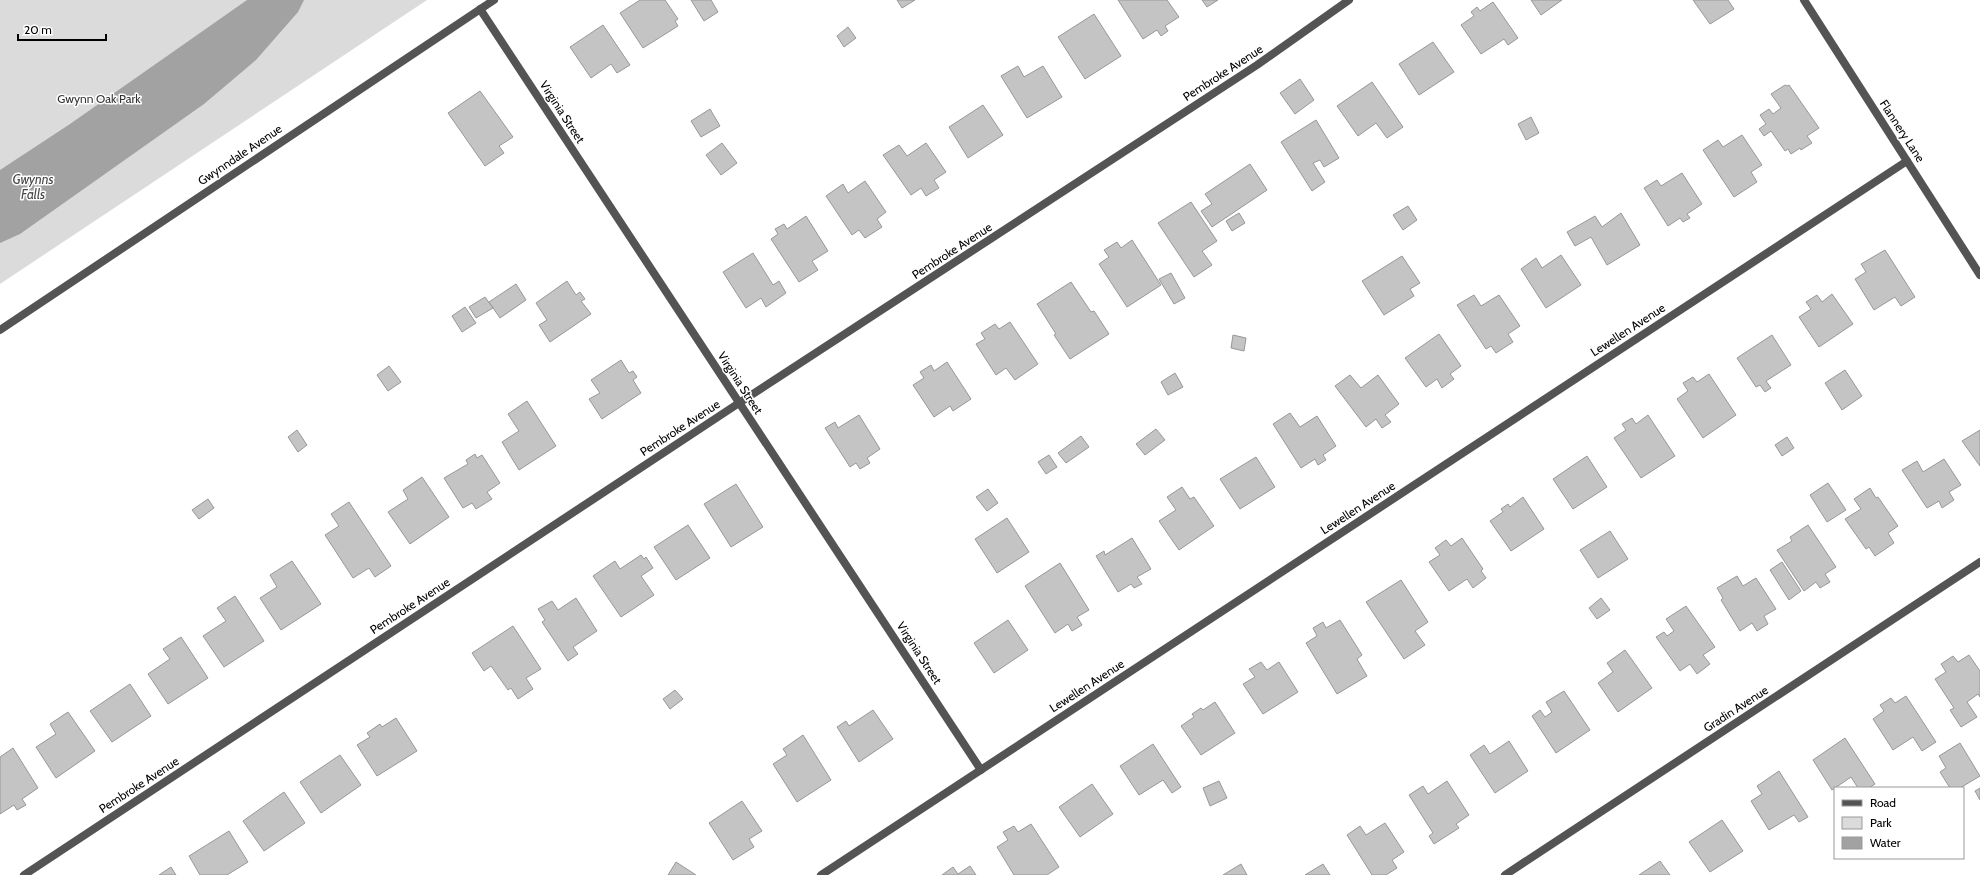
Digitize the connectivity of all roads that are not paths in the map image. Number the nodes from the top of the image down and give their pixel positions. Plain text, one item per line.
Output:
1 (494, 0) edge
2 (1349, 0) edge
3 (1804, 0) edge
4 (480, 9) junction
5 (1907, 161) junction
6 (1980, 275) edge
7 (0, 330) edge
8 (739, 403) junction
9 (1980, 562) edge
10 (981, 770) junction
11 (24, 875) edge
12 (821, 875) edge
13 (1505, 875) edge

1 - 4 street, Gwynndale Avenue
2 - 8 street, Pembroke Avenue
3 - 5 street, Flannery Lane
4 - 7 street, Gwynndale Avenue
4 - 8 street, Virginia Street
5 - 6 street, Flannery Lane
5 - 10 street, Lewellen Avenue
8 - 10 street, Virginia Street
8 - 11 street, Pembroke Avenue
9 - 13 street, Gradin Avenue
10 - 12 street, Lewellen Avenue

